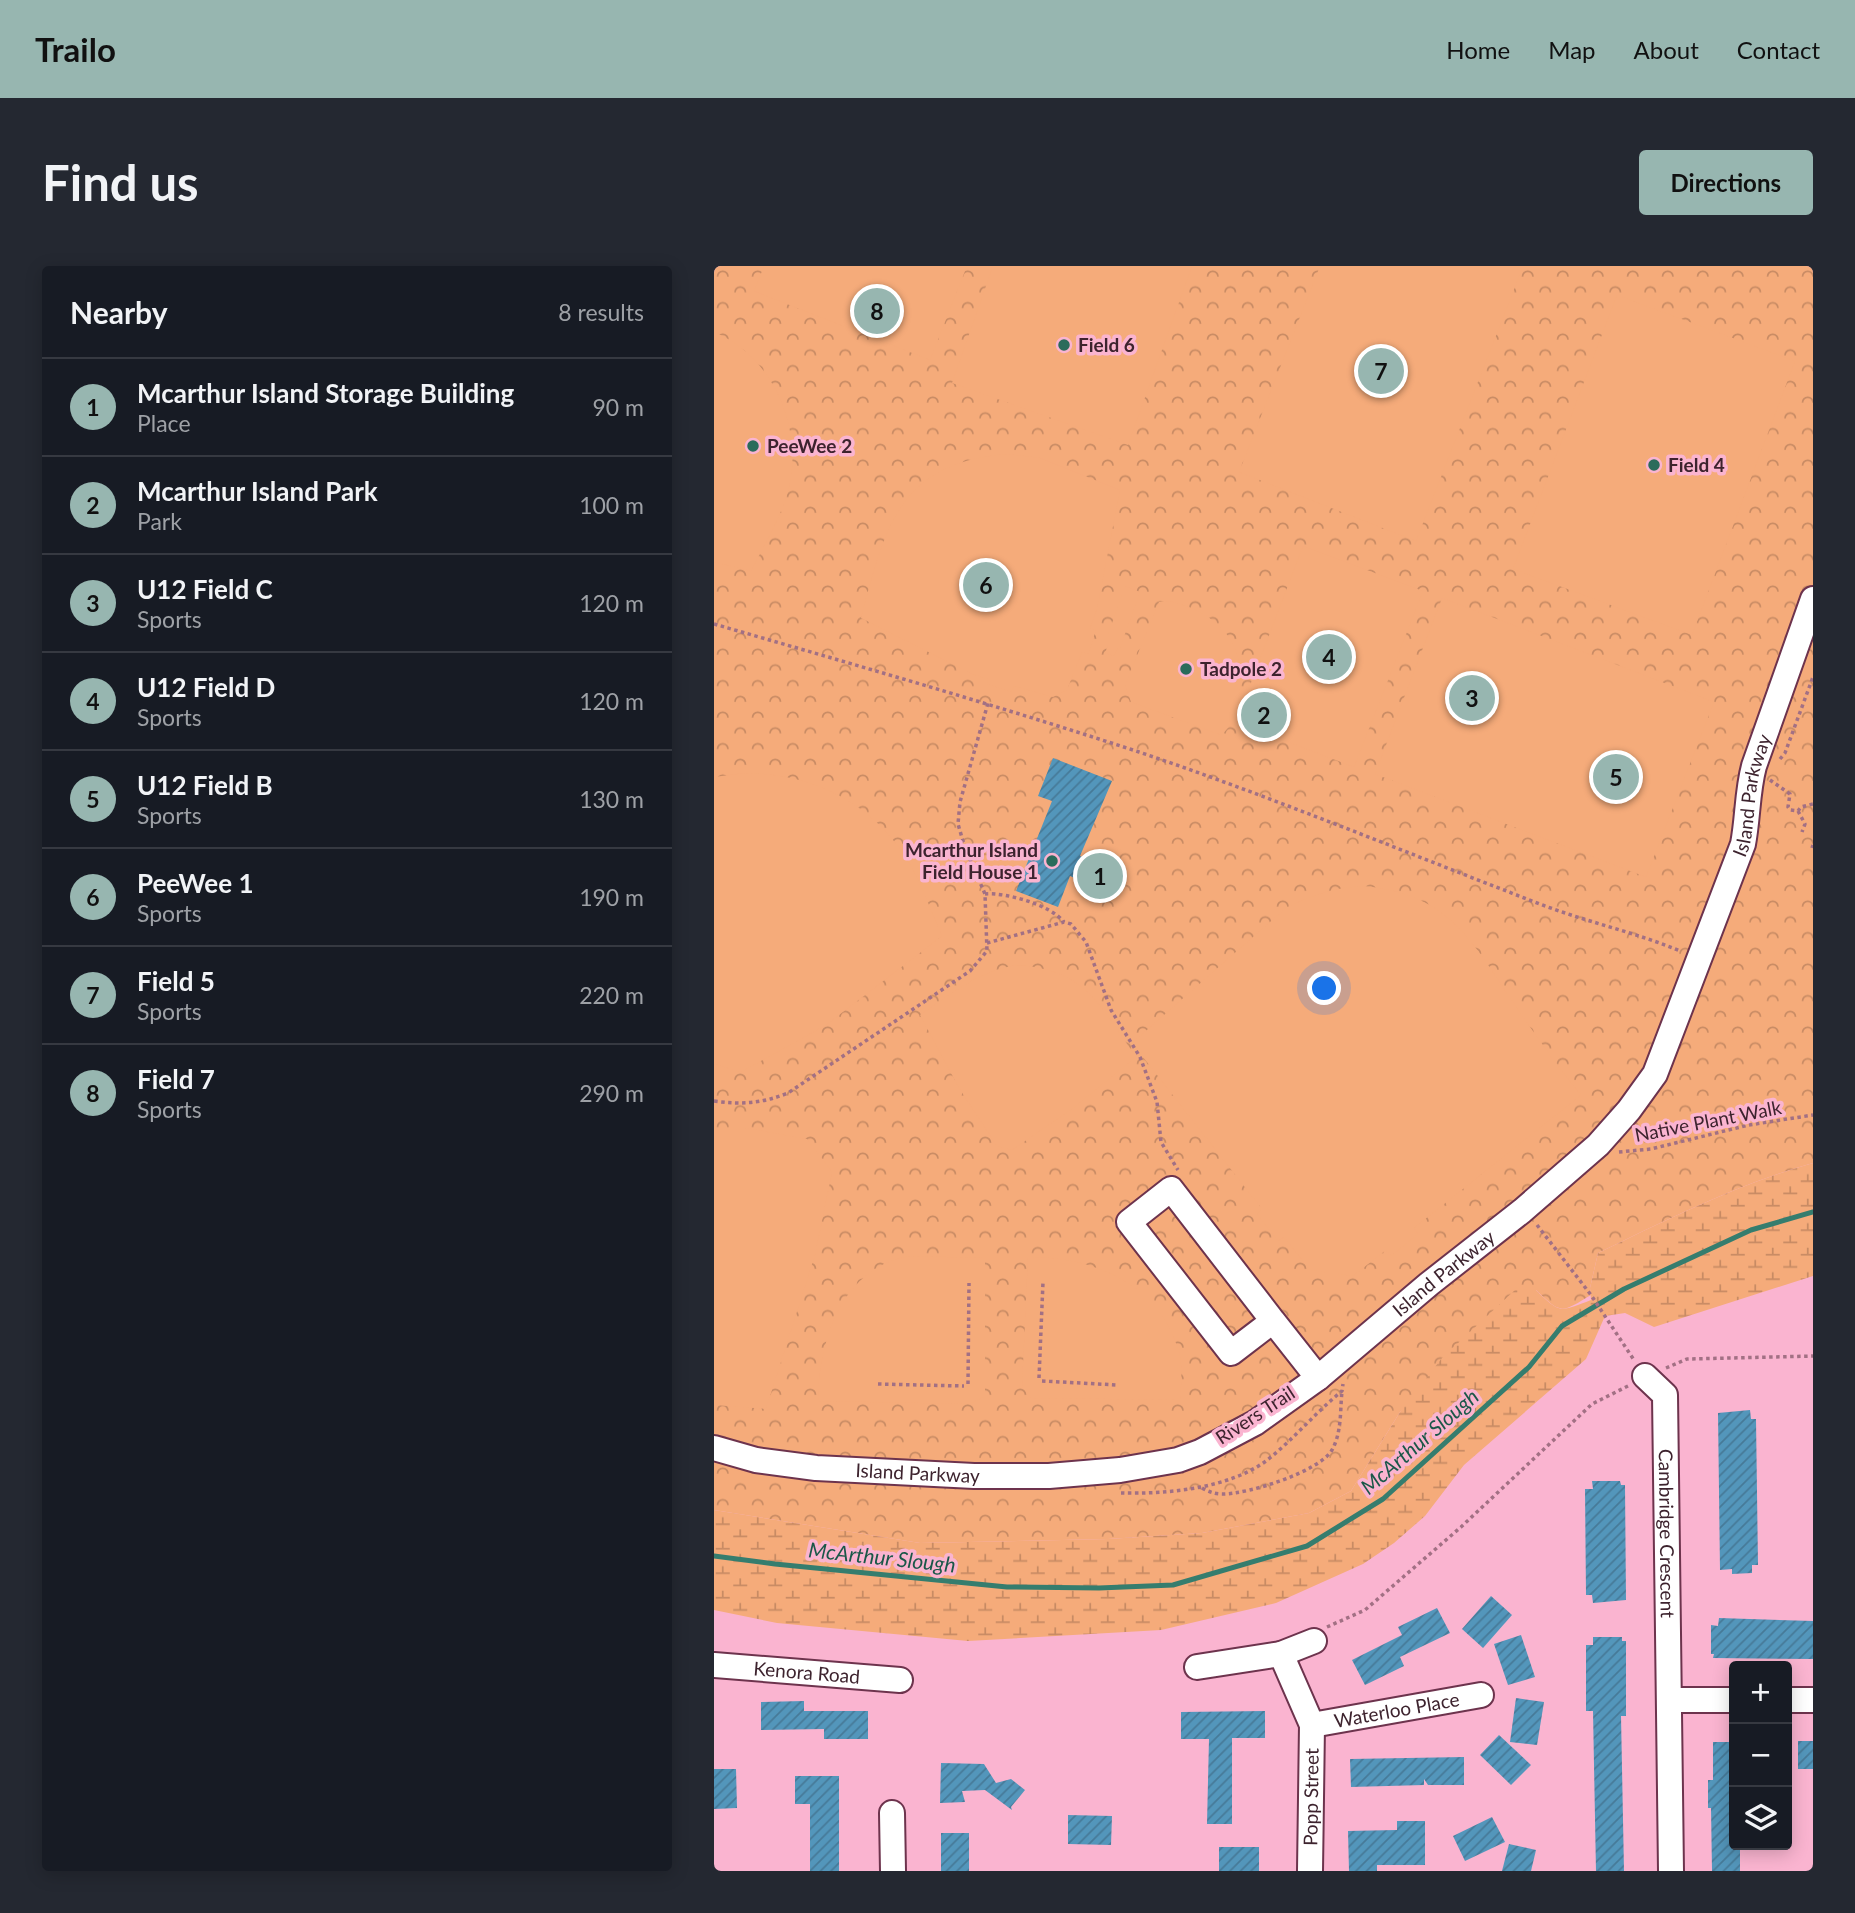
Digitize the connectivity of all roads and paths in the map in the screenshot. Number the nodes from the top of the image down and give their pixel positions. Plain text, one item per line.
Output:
1 (1813, 599) edge
2 (714, 624) edge
3 (988, 704) junction
4 (1766, 777) dead end
5 (1813, 804) edge
6 (1797, 811) junction
7 (1802, 832) dead end
8 (985, 894) junction
9 (1064, 922) junction
10 (987, 943) junction
11 (1698, 959) junction
12 (714, 1101) edge
13 (1813, 1115) edge
14 (1616, 1152) dead end
15 (1171, 1189) junction
16 (1531, 1217) dead end
17 (1043, 1282) dead end
18 (969, 1283) dead end
19 (1273, 1321) junction
20 (1813, 1356) edge
21 (1645, 1376) junction
22 (1318, 1378) junction
23 (878, 1384) dead end
24 (1117, 1385) dead end
25 (1342, 1391) dead end
26 (714, 1448) edge
27 (1202, 1489) dead end
28 (1315, 1637) joint
29 (1281, 1654) junction
30 (714, 1665) edge
31 (1197, 1667) dead end
32 (900, 1680) dead end
33 (1481, 1695) dead end
34 (1670, 1700) junction
35 (1729, 1700) edge
36 (1792, 1700) edge
37 (1813, 1700) edge
38 (1312, 1725) junction
39 (892, 1813) dead end
40 (892, 1871) edge
41 (1310, 1871) edge
42 (1671, 1871) edge

1 - 11 street, Island Parkway
2 - 3 path
3 - 8 path
3 - 11 path
4 - 6 path
5 - 6 path
6 - 7 path
8 - 9 path
8 - 10 path
9 - 10 path
9 - 15 path
10 - 12 path
11 - 22 street, Island Parkway
13 - 14 path, Native Plant Walk
15 - 19 street
15 - 19 street
16 - 21 path
17 - 24 path
18 - 23 path
19 - 22 street
20 - 21 path
21 - 28 path
21 - 34 street, Cambridge Crescent
22 - 26 street, Island Parkway
25 - 27 path
28 - 29 street
29 - 31 street
29 - 38 street
30 - 32 street, Kenora Road
33 - 38 street, Waterloo Place
34 - 35 street
34 - 42 street, Cambridge Crescent
36 - 37 street
38 - 41 street, Popp Street
39 - 40 street

